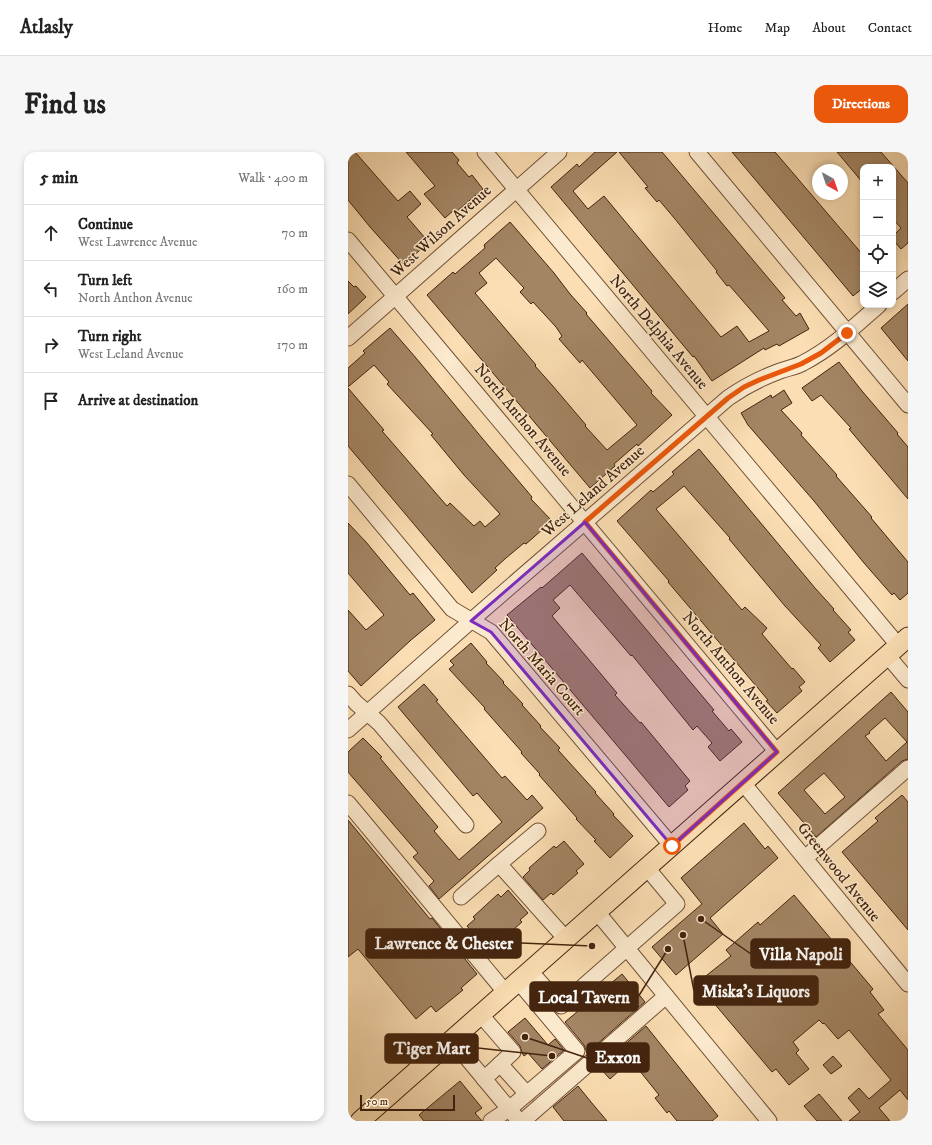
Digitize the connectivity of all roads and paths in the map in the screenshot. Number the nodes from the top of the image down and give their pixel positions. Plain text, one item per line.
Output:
1 (485, 152) edge
2 (559, 152) edge
3 (697, 152) edge
4 (516, 189) junction
5 (348, 240) edge
6 (908, 279) edge
7 (896, 289) edge
8 (394, 297) junction
9 (876, 308) edge
10 (847, 333) junction
11 (348, 338) edge
12 (908, 405) edge
13 (707, 417) junction
14 (348, 484) edge
15 (585, 522) junction
16 (471, 621) junction
17 (898, 646) edge
18 (908, 680) edge
19 (348, 694) edge
20 (367, 713) junction
21 (348, 730) edge
22 (777, 752) junction
23 (908, 768) edge
24 (743, 783) junction
25 (348, 803) edge
26 (466, 825) dead end
27 (538, 831) dead end
28 (672, 846) junction
29 (805, 858) junction
30 (499, 864) junction
31 (646, 868) junction
32 (461, 897) dead end
33 (597, 912) junction
34 (566, 939) junction
35 (626, 947) junction
36 (518, 982) junction
37 (908, 984) edge
38 (666, 996) junction
39 (480, 1015) junction
40 (452, 1040) junction
41 (500, 1064) junction
42 (484, 1079) junction
43 (527, 1094) junction
44 (505, 1115) edge
45 (360, 1121) edge
46 (479, 1121) edge
47 (491, 1121) edge
48 (518, 1121) edge
49 (523, 1121) edge
50 (769, 1121) edge

1 - 4 street, North Delphia Avenue
2 - 4 street, West Wilson Avenue
3 - 10 street
4 - 8 street, West Wilson Avenue
4 - 13 street, North Delphia Avenue
5 - 8 street, North Anthon Avenue
6 - 7 street
8 - 11 street, West Wilson Avenue
8 - 15 street, North Anthon Avenue
9 - 10 street, West Leland Avenue
10 - 12 street
10 - 13 street, West Leland Avenue
13 - 15 street, West Leland Avenue
13 - 17 street, North Delphia Avenue
14 - 16 street, North Maria Court
15 - 16 street, West Leland Avenue
15 - 22 street, North Anthon Avenue
16 - 20 street, West Leland Avenue
16 - 28 street, North Maria Court
17 - 18 street, North Delphia Avenue
17 - 22 main road
19 - 20 street
20 - 21 street, West Leland Avenue
20 - 26 street
22 - 24 main road
23 - 29 street
24 - 28 main road
24 - 29 street, Greenwood Avenue
25 - 36 street
27 - 30 street
28 - 31 main road
29 - 37 street, Greenwood Avenue
30 - 32 street
30 - 34 street
31 - 33 main road
31 - 35 street
33 - 34 main road
33 - 35 street
34 - 36 main road
35 - 36 street
35 - 38 street
36 - 39 main road
36 - 43 street
38 - 49 street
38 - 50 street
39 - 40 main road
39 - 41 street
40 - 42 street
40 - 45 main road
41 - 42 street
41 - 43 street
42 - 44 street
43 - 44 street
44 - 46 street
44 - 47 street
44 - 48 street

